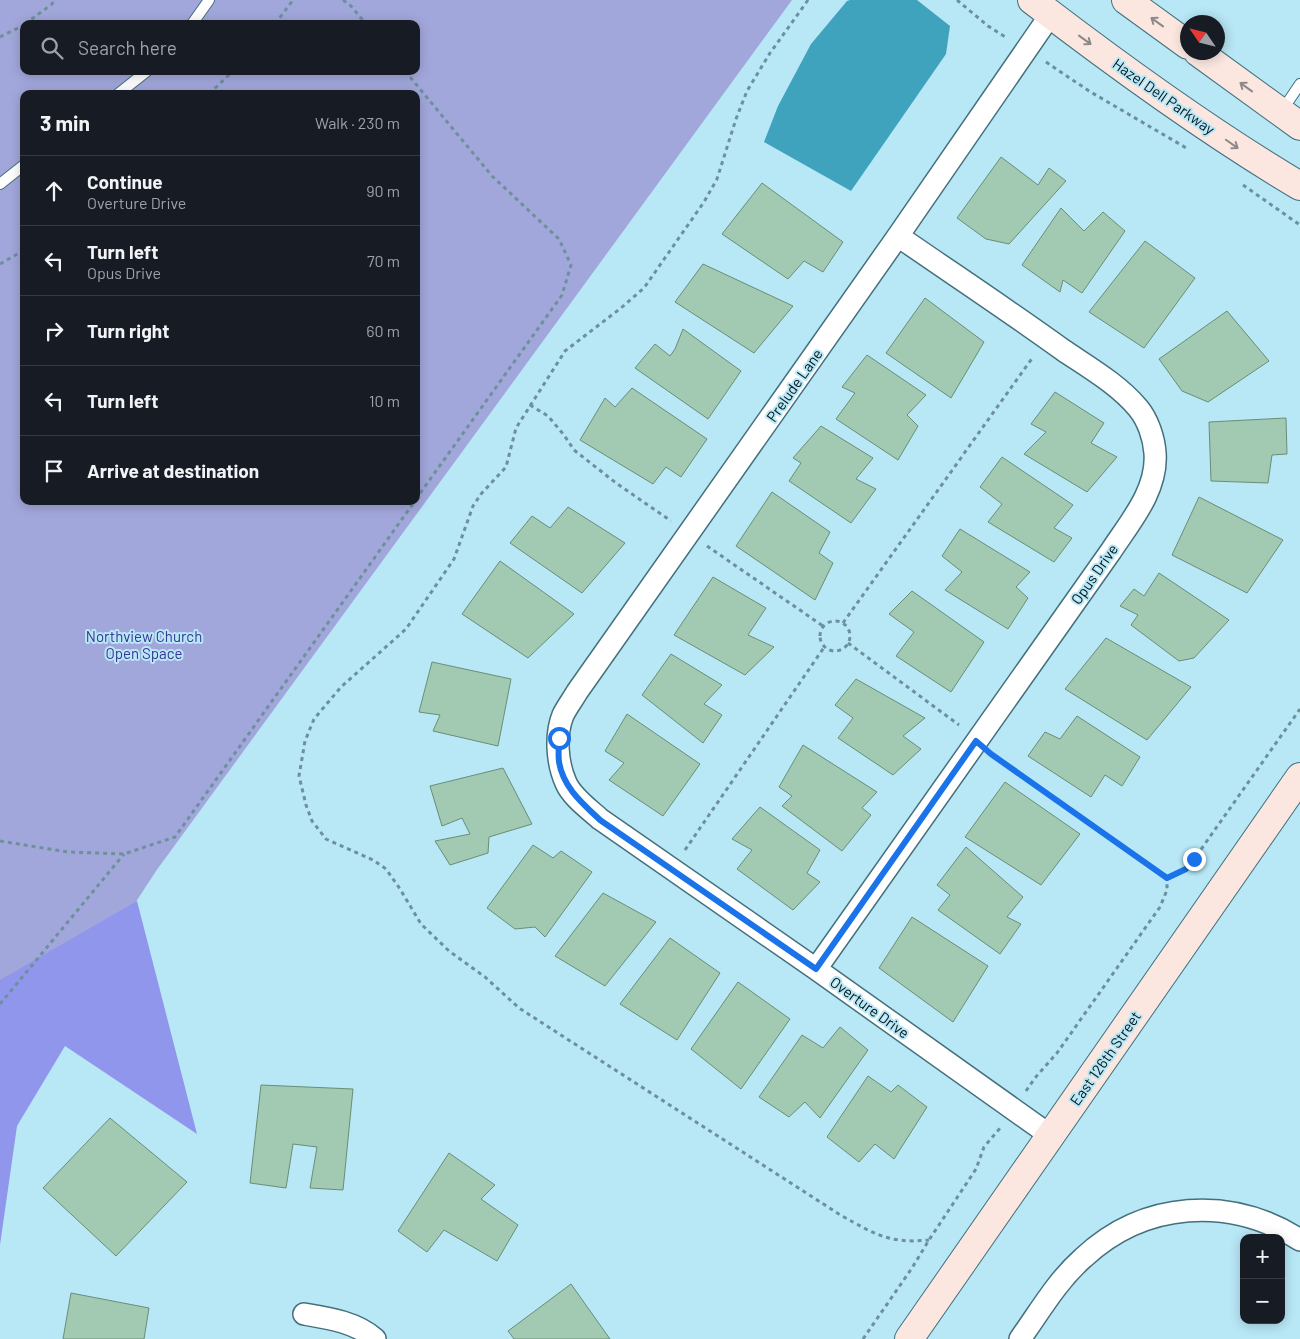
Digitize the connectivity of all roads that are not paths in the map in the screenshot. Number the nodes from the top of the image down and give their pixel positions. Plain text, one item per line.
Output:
1 (209, 0) edge
2 (1126, 0) edge
3 (1042, 7) edge
4 (195, 20) edge
5 (1180, 39) edge
6 (1209, 60) edge
7 (142, 75) edge
8 (1300, 84) edge
9 (123, 90) edge
10 (1290, 119) edge
11 (20, 169) edge
12 (0, 184) edge
13 (1300, 186) edge
14 (898, 236) junction
15 (559, 762) joint
16 (1296, 793) edge
17 (816, 969) junction
18 (1051, 1136) junction
19 (1300, 1240) edge
20 (304, 1314) dead end
21 (375, 1339) edge
22 (909, 1339) edge
23 (1020, 1339) edge

1 - 4 lane
5 -> 2 street
3 -> 13 street, Hazel Dell Parkway
3 - 14 street, Prelude Lane
10 -> 6 street
7 - 9 lane
8 - 10 lane
11 - 12 lane
14 - 15 street, Prelude Lane
14 - 17 street, Opus Drive
15 - 17 street, Overture Drive
16 - 18 street, East 126th Street
17 - 18 street, Overture Drive
18 - 22 street, East 126th Street
19 - 23 street
20 - 21 street

